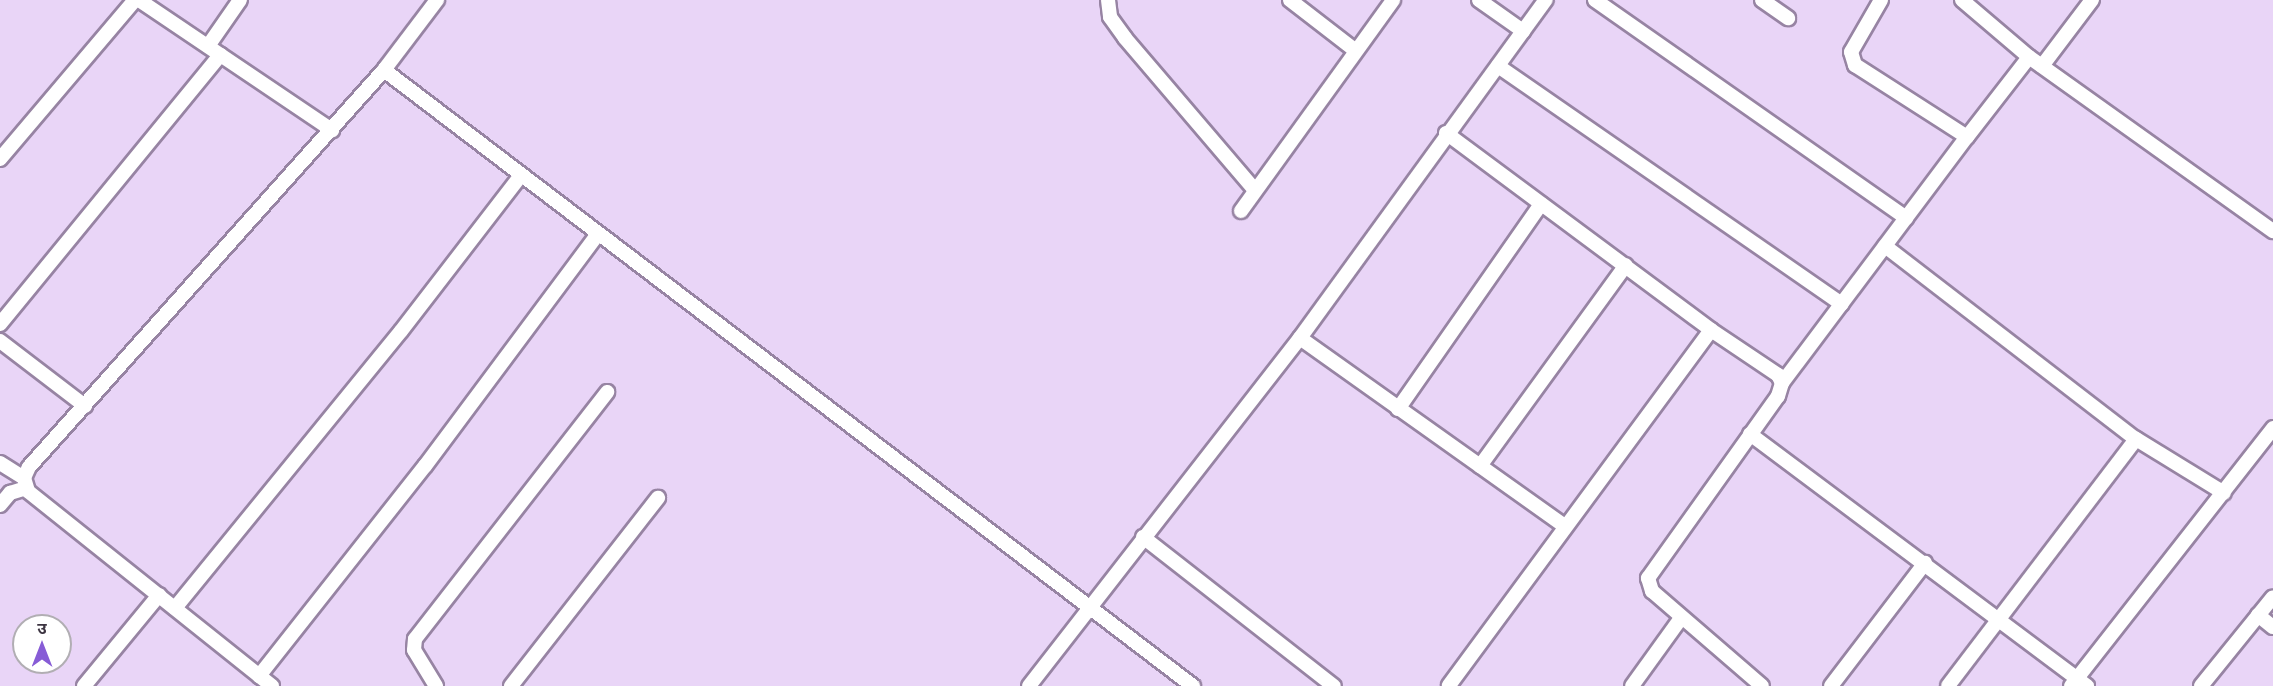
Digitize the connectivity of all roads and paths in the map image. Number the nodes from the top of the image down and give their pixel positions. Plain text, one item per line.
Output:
1 (137, 0) edge
2 (240, 0) edge
3 (437, 0) edge
4 (1108, 0) edge
5 (1290, 0) edge
6 (1393, 0) edge
7 (1479, 0) edge
8 (1546, 0) edge
9 (1595, 0) edge
10 (1762, 0) edge
11 (1881, 0) edge
12 (1962, 0) edge
13 (2092, 0) edge
14 (1788, 18) dead end
15 (1523, 31) junction
16 (207, 46) junction
17 (1356, 51) junction
18 (220, 55) junction
19 (2029, 57) junction
20 (1498, 66) junction
21 (2042, 66) junction
22 (384, 70) junction
23 (332, 130) junction
24 (1446, 133) junction
25 (1968, 137) junction
26 (0, 159) edge
27 (520, 175) junction
28 (1255, 190) junction
29 (1541, 204) junction
30 (1241, 211) dead end
31 (1906, 218) junction
32 (2273, 231) edge
33 (598, 234) junction
34 (1885, 246) junction
35 (1626, 265) junction
36 (1842, 304) junction
37 (0, 324) edge
38 (1711, 330) junction
39 (1300, 338) junction
40 (0, 341) edge
41 (1782, 383) junction
42 (607, 392) dead end
43 (85, 406) junction
44 (1398, 409) junction
45 (2273, 428) edge
46 (1750, 434) junction
47 (2136, 439) junction
48 (0, 463) edge
49 (1480, 466) junction
50 (25, 483) junction
51 (2224, 494) junction
52 (658, 498) dead end
53 (0, 505) edge
54 (1565, 526) junction
55 (1143, 537) junction
56 (1925, 563) junction
57 (159, 595) junction
58 (2273, 597) edge
59 (1088, 607) junction
60 (175, 608) junction
61 (2258, 615) junction
62 (1681, 618) junction
63 (2001, 618) junction
64 (2273, 627) edge
65 (259, 676) junction
66 (2078, 683) edge
67 (84, 686) edge
68 (272, 686) edge
69 (436, 686) edge
70 (511, 686) edge
71 (1029, 686) edge
72 (1193, 686) edge
73 (1334, 686) edge
74 (1449, 686) edge
75 (1632, 686) edge
76 (1762, 686) edge
77 (1831, 686) edge
78 (1948, 686) edge
79 (2201, 686) edge

1 - 16 street
1 - 26 street
2 - 16 street
3 - 22 street
4 - 28 street
5 - 17 street
6 - 17 street
7 - 15 street
8 - 15 street
9 - 31 street
10 - 14 street
11 - 25 street
12 - 19 street
13 - 21 street
15 - 20 street
16 - 18 street
17 - 28 street
18 - 23 street
18 - 37 street
19 - 21 street
19 - 25 street
20 - 24 street
20 - 36 street
21 - 32 street
22 - 23 street
22 - 27 street
23 - 43 street
24 - 29 street
24 - 39 street
25 - 31 street
27 - 33 street
27 - 60 street
28 - 30 street
29 - 35 street
29 - 44 street
31 - 34 street
33 - 59 street
33 - 65 street
34 - 36 street
34 - 47 street
35 - 38 street
35 - 49 street
36 - 41 street
38 - 41 street
38 - 54 street
39 - 44 street
39 - 55 street
40 - 43 street
41 - 46 street
42 - 69 street
43 - 50 street
44 - 49 street
45 - 51 street
46 - 56 street
46 - 62 street
47 - 51 street
47 - 63 street
48 - 50 street
49 - 54 street
50 - 53 street
50 - 57 street
51 - 66 street
52 - 70 street
54 - 74 street
55 - 59 street
55 - 73 street
56 - 63 street
56 - 77 street
57 - 60 street
57 - 67 street
58 - 61 street
59 - 71 street
59 - 72 street
60 - 65 street
61 - 64 street
61 - 79 street
62 - 75 street
62 - 76 street
63 - 66 street
63 - 78 street
65 - 68 street

